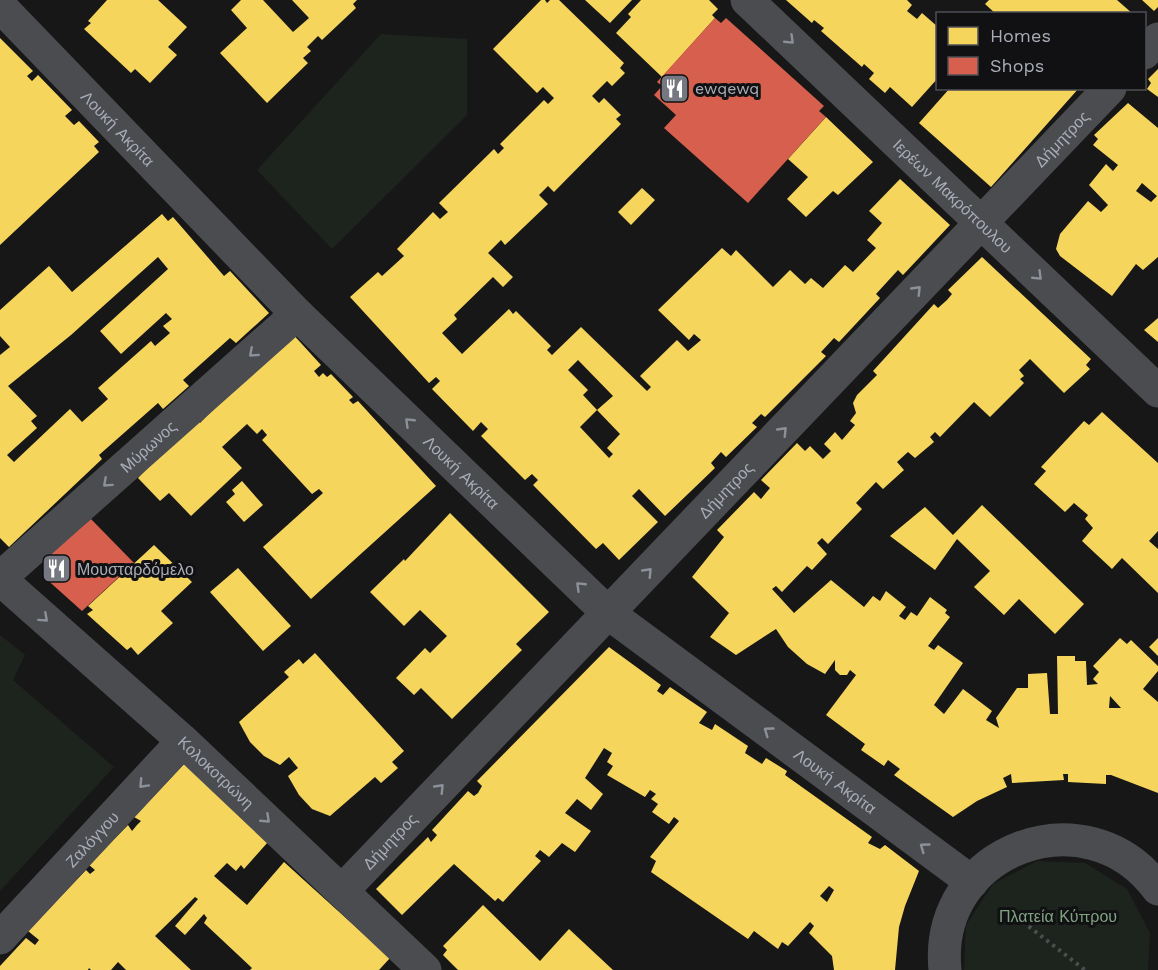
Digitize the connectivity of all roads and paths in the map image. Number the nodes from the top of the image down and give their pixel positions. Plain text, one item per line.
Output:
1 (747, 0) edge
2 (0, 6) edge
3 (1158, 39) edge
4 (1146, 51) edge
5 (1108, 90) edge
6 (982, 223) junction
7 (297, 314) junction
8 (1158, 390) edge
9 (0, 579) edge
10 (608, 613) junction
11 (183, 741) junction
12 (1154, 874) edge
13 (972, 882) junction
14 (342, 891) junction
15 (0, 938) edge
16 (411, 965) edge
17 (945, 970) edge
18 (1086, 970) edge

1 -> 6 street, Ιερέων Μακρόπουλου
2 - 7 street, Λουκή Ακρίτα
3 - 4 street
5 - 6 street, Δήμητρος
6 -> 8 street, Ιερέων Μακρόπουλου
10 -> 6 street, Δήμητρος
7 -> 9 street, Μύρωνος
10 -> 7 street, Λουκή Ακρίτα
9 -> 11 street, Κολοκοτρώνη
13 -> 10 street, Λουκή Ακρίτα
14 -> 10 street, Δήμητρος
11 -> 14 street, Κολοκοτρώνη
11 -> 15 street, Ζαλόγγου
12 - 13 street
13 - 17 street
13 - 18 path
14 - 16 street, Κολοκοτρώνη

